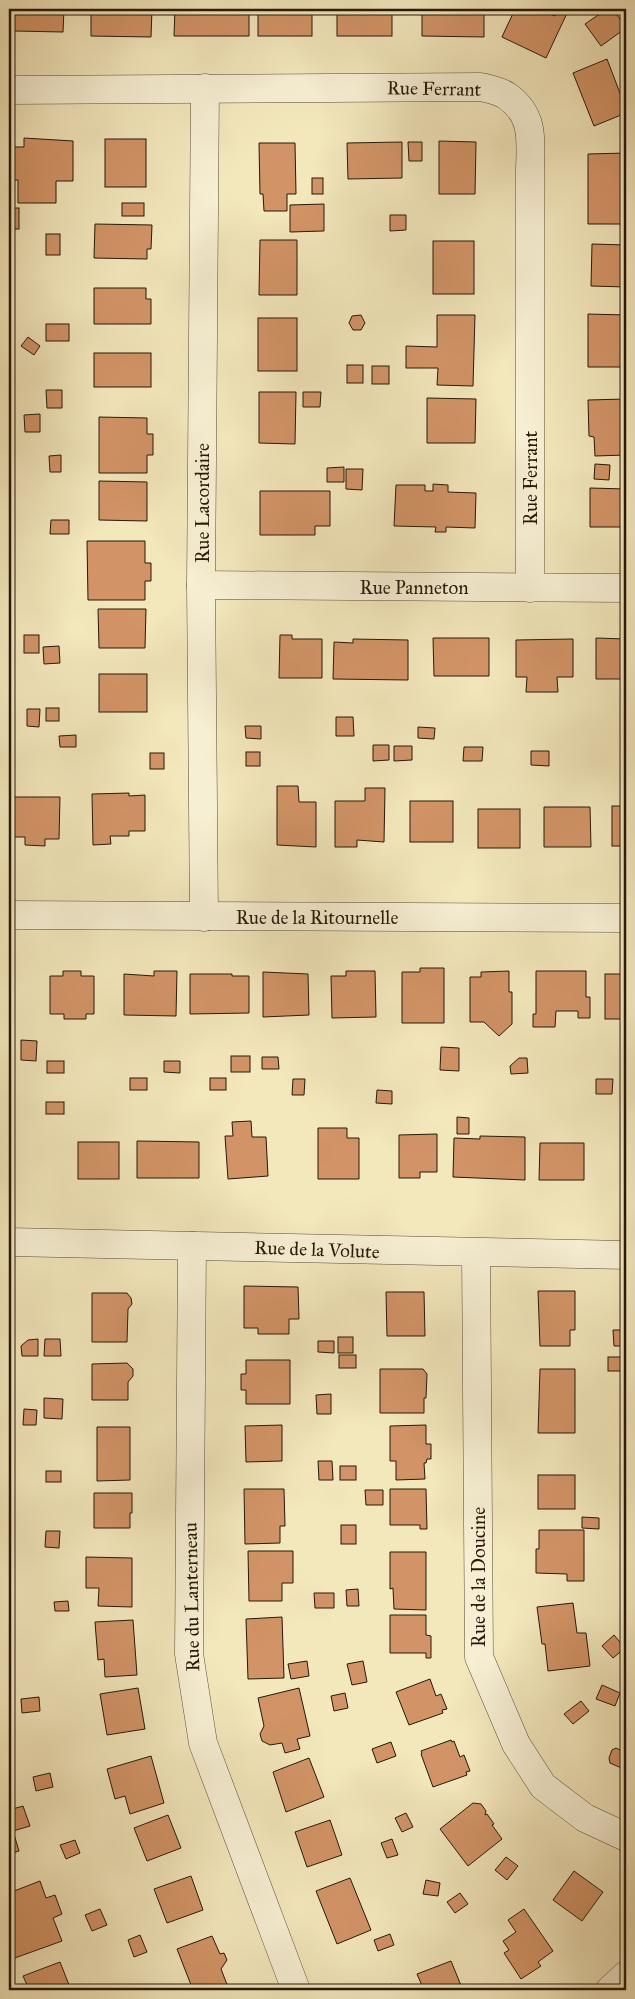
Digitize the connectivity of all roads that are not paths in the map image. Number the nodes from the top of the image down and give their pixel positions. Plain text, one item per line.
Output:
1 (205, 88) junction
2 (9, 90) edge
3 (201, 585) junction
4 (530, 588) junction
5 (626, 588) edge
6 (9, 915) edge
7 (204, 917) junction
8 (626, 918) edge
9 (9, 1242) edge
10 (192, 1246) junction
11 (476, 1254) junction
12 (626, 1255) edge
13 (626, 1837) edge
14 (626, 1975) edge
15 (296, 1990) edge
16 (610, 1990) edge

1 - 2 street, Rue Ferrant
1 - 3 street, Rue Lacordaire
1 - 4 street, Rue Ferrant
3 - 4 street, Rue Panneton
3 - 7 street, Rue Lacordaire
4 - 5 street, Rue Panneton
6 - 7 street, Rue de la Ritournelle
7 - 8 street, Rue de la Ritournelle
9 - 10 street, Rue de la Volute
10 - 11 street, Rue de la Volute
10 - 15 street, Rue du Lanterneau
11 - 12 street, Rue de la Volute
11 - 13 street, Rue de la Doucine
14 - 16 street

